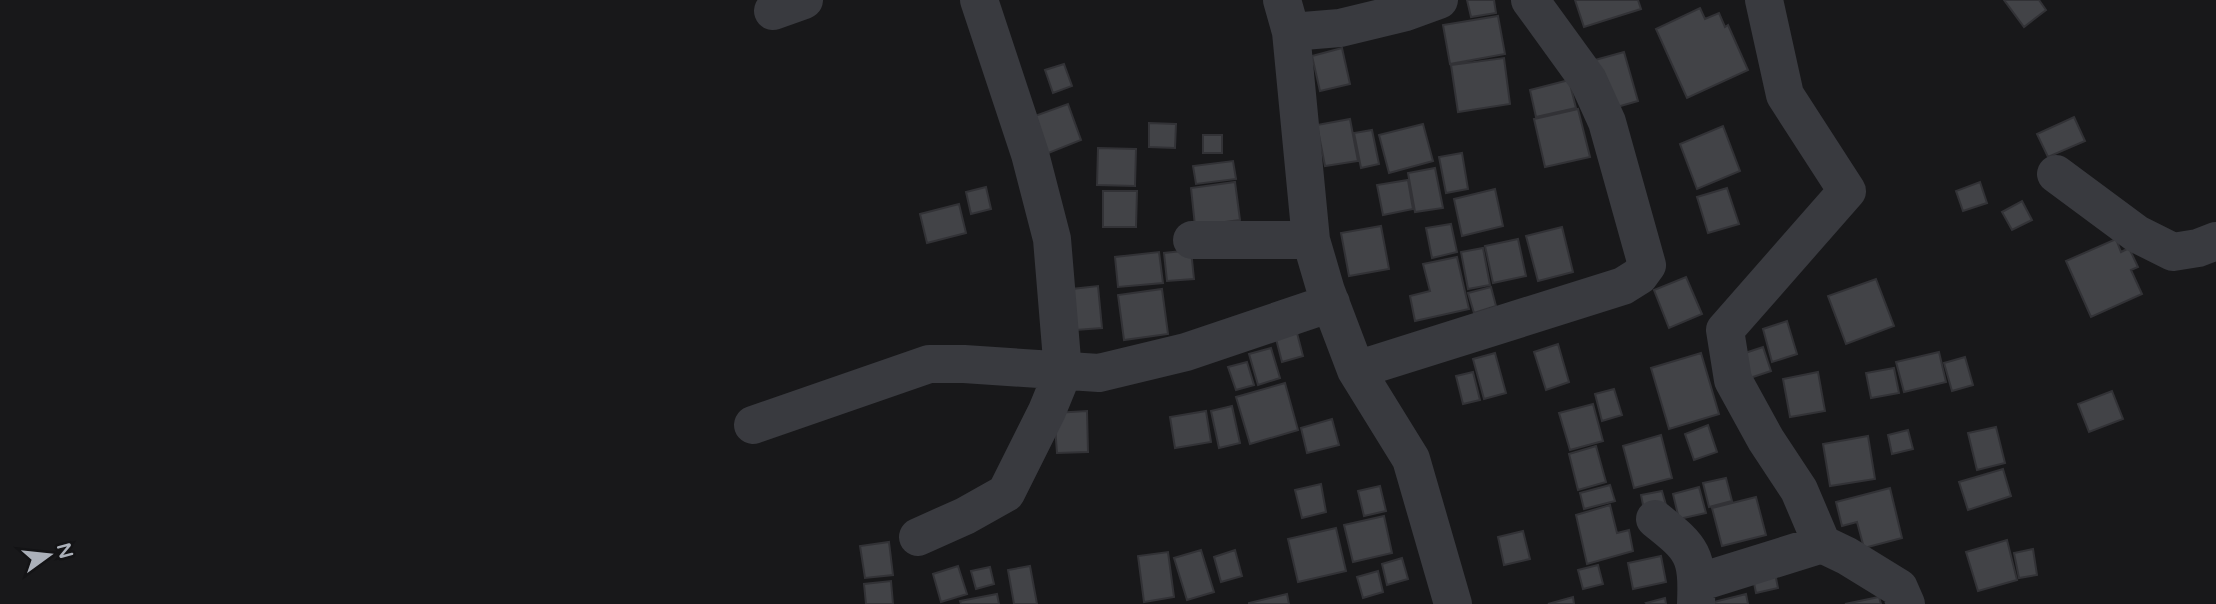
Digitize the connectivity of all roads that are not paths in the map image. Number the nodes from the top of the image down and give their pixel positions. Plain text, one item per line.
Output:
1 (979, 0) edge
2 (1439, 0) edge
3 (1530, 0) edge
4 (1764, 0) edge
5 (1286, 16) edge
6 (2056, 174) dead end
7 (1192, 240) dead end
8 (1311, 240) junction
9 (2216, 242) edge
10 (1331, 303) junction
11 (1356, 370) junction
12 (1063, 372) junction
13 (753, 425) dead end
14 (1654, 519) dead end
15 (918, 537) dead end
16 (1822, 544) junction
17 (1696, 593) edge
18 (1453, 604) edge
19 (1906, 604) edge

1 - 12 street
2 - 5 street
3 - 11 street
4 - 16 street
5 - 8 street
6 - 9 street
7 - 8 street
8 - 10 street
10 - 11 street
10 - 12 street
11 - 18 street
12 - 13 street
12 - 15 street
14 - 17 street
16 - 17 street
16 - 19 street

